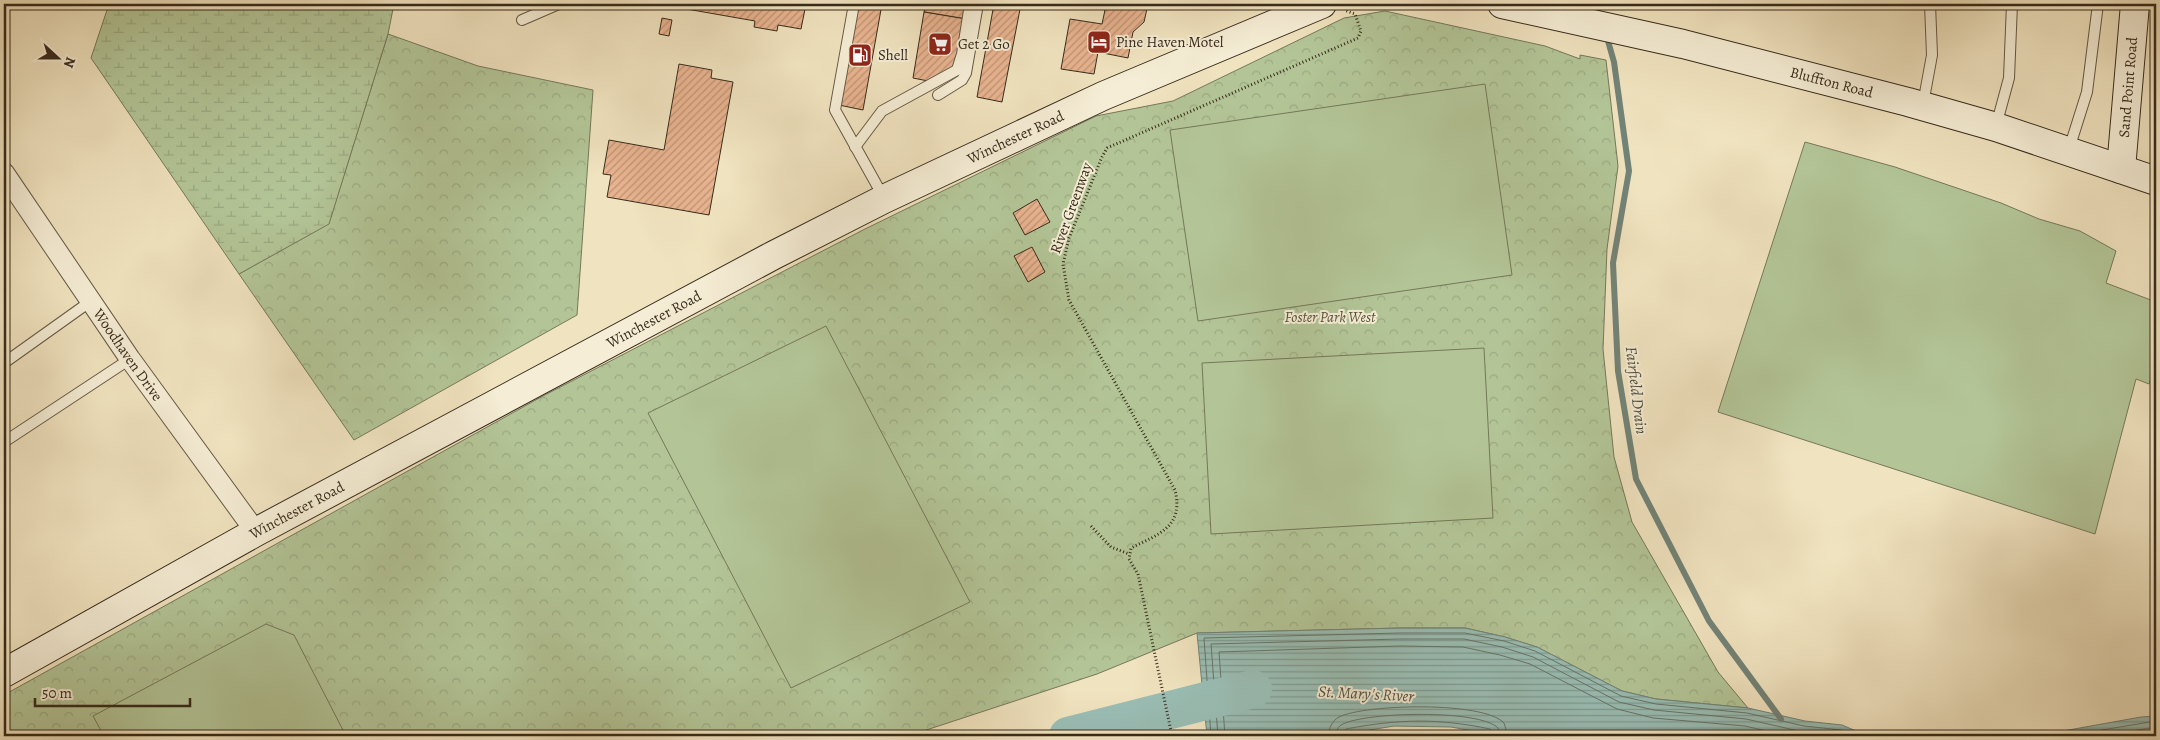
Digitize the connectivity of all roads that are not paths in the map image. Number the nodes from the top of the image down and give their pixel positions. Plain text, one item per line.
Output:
1 (559, 4) edge
2 (854, 4) edge
3 (970, 4) edge
4 (978, 4) edge
5 (1322, 4) edge
6 (1502, 4) edge
7 (1930, 4) edge
8 (2012, 4) edge
9 (2098, 4) edge
10 (2135, 4) edge
11 (522, 20) dead end
12 (938, 94) dead end
13 (1922, 106) junction
14 (1996, 127) junction
15 (855, 147) junction
16 (2068, 152) junction
17 (2122, 169) junction
18 (4, 173) edge
19 (2156, 181) edge
20 (884, 199) junction
21 (91, 301) junction
22 (130, 359) junction
23 (4, 363) edge
24 (4, 442) edge
25 (256, 532) junction
26 (4, 673) edge

1 - 11 lane
2 - 15 lane
3 - 15 lane
4 - 12 lane
5 - 20 street, Winchester Road
6 - 13 street, Bluffton Road
7 - 13 lane
8 - 14 lane
9 - 16 lane
10 - 17 street, Sand Point Road
13 - 14 street, Bluffton Road
14 - 16 street, Bluffton Road
15 - 20 lane
16 - 17 street, Bluffton Road
17 - 19 street, Bluffton Road
18 - 21 street, Woodhaven Drive
20 - 25 street, Winchester Road
21 - 22 street, Woodhaven Drive
21 - 23 lane
22 - 24 lane
22 - 25 street, Woodhaven Drive
25 - 26 street, Winchester Road

